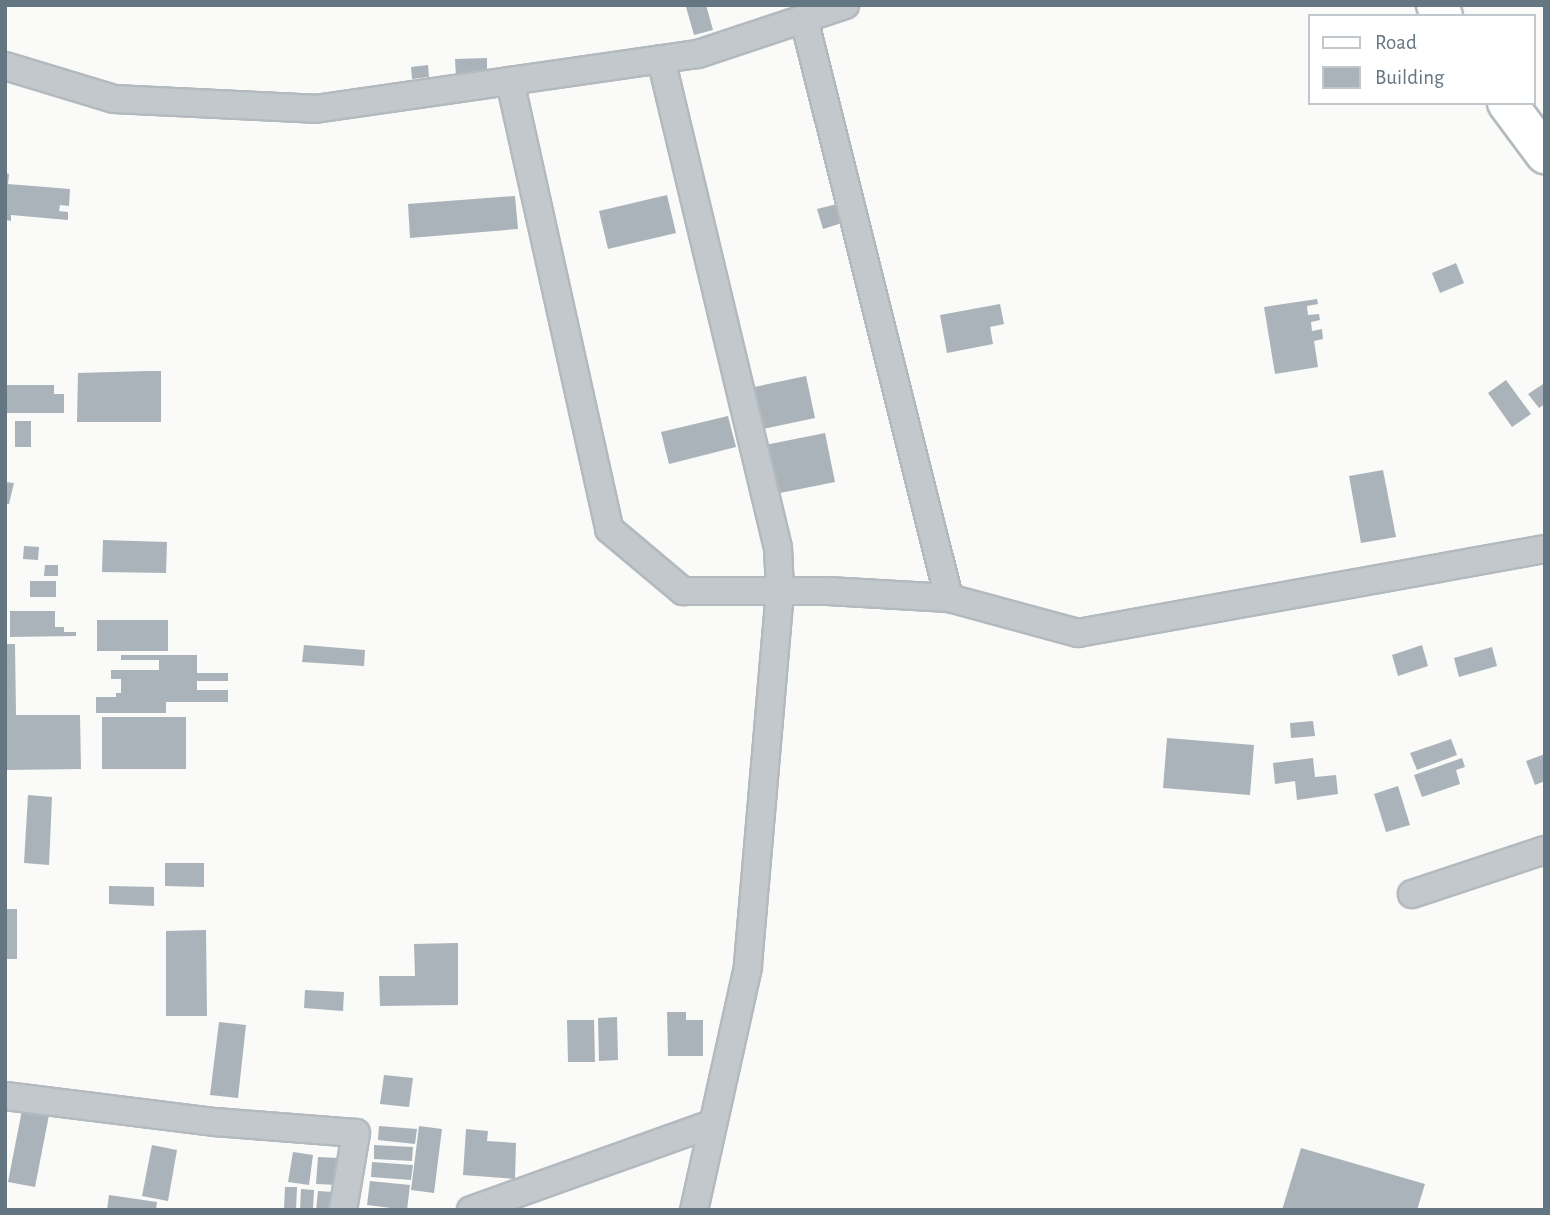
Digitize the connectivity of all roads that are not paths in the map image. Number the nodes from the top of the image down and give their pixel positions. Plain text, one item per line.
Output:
1 (845, 5) edge
2 (804, 19) junction
3 (661, 60) junction
4 (5, 66) edge
5 (510, 81) junction
6 (1508, 105) edge
7 (1545, 154) edge
8 (1545, 549) edge
9 (780, 591) junction
10 (949, 598) junction
11 (1545, 850) edge
12 (1412, 894) dead end
13 (5, 1096) edge
14 (711, 1124) junction
15 (343, 1210) edge
16 (471, 1210) edge
17 (694, 1210) edge

1 - 2 street
2 - 3 street
2 - 10 street
3 - 5 street
3 - 9 street
4 - 5 street
5 - 9 street
6 - 7 main road
8 - 10 street
9 - 10 street
9 - 14 street
11 - 12 street
13 - 15 street
14 - 16 street
14 - 17 street

